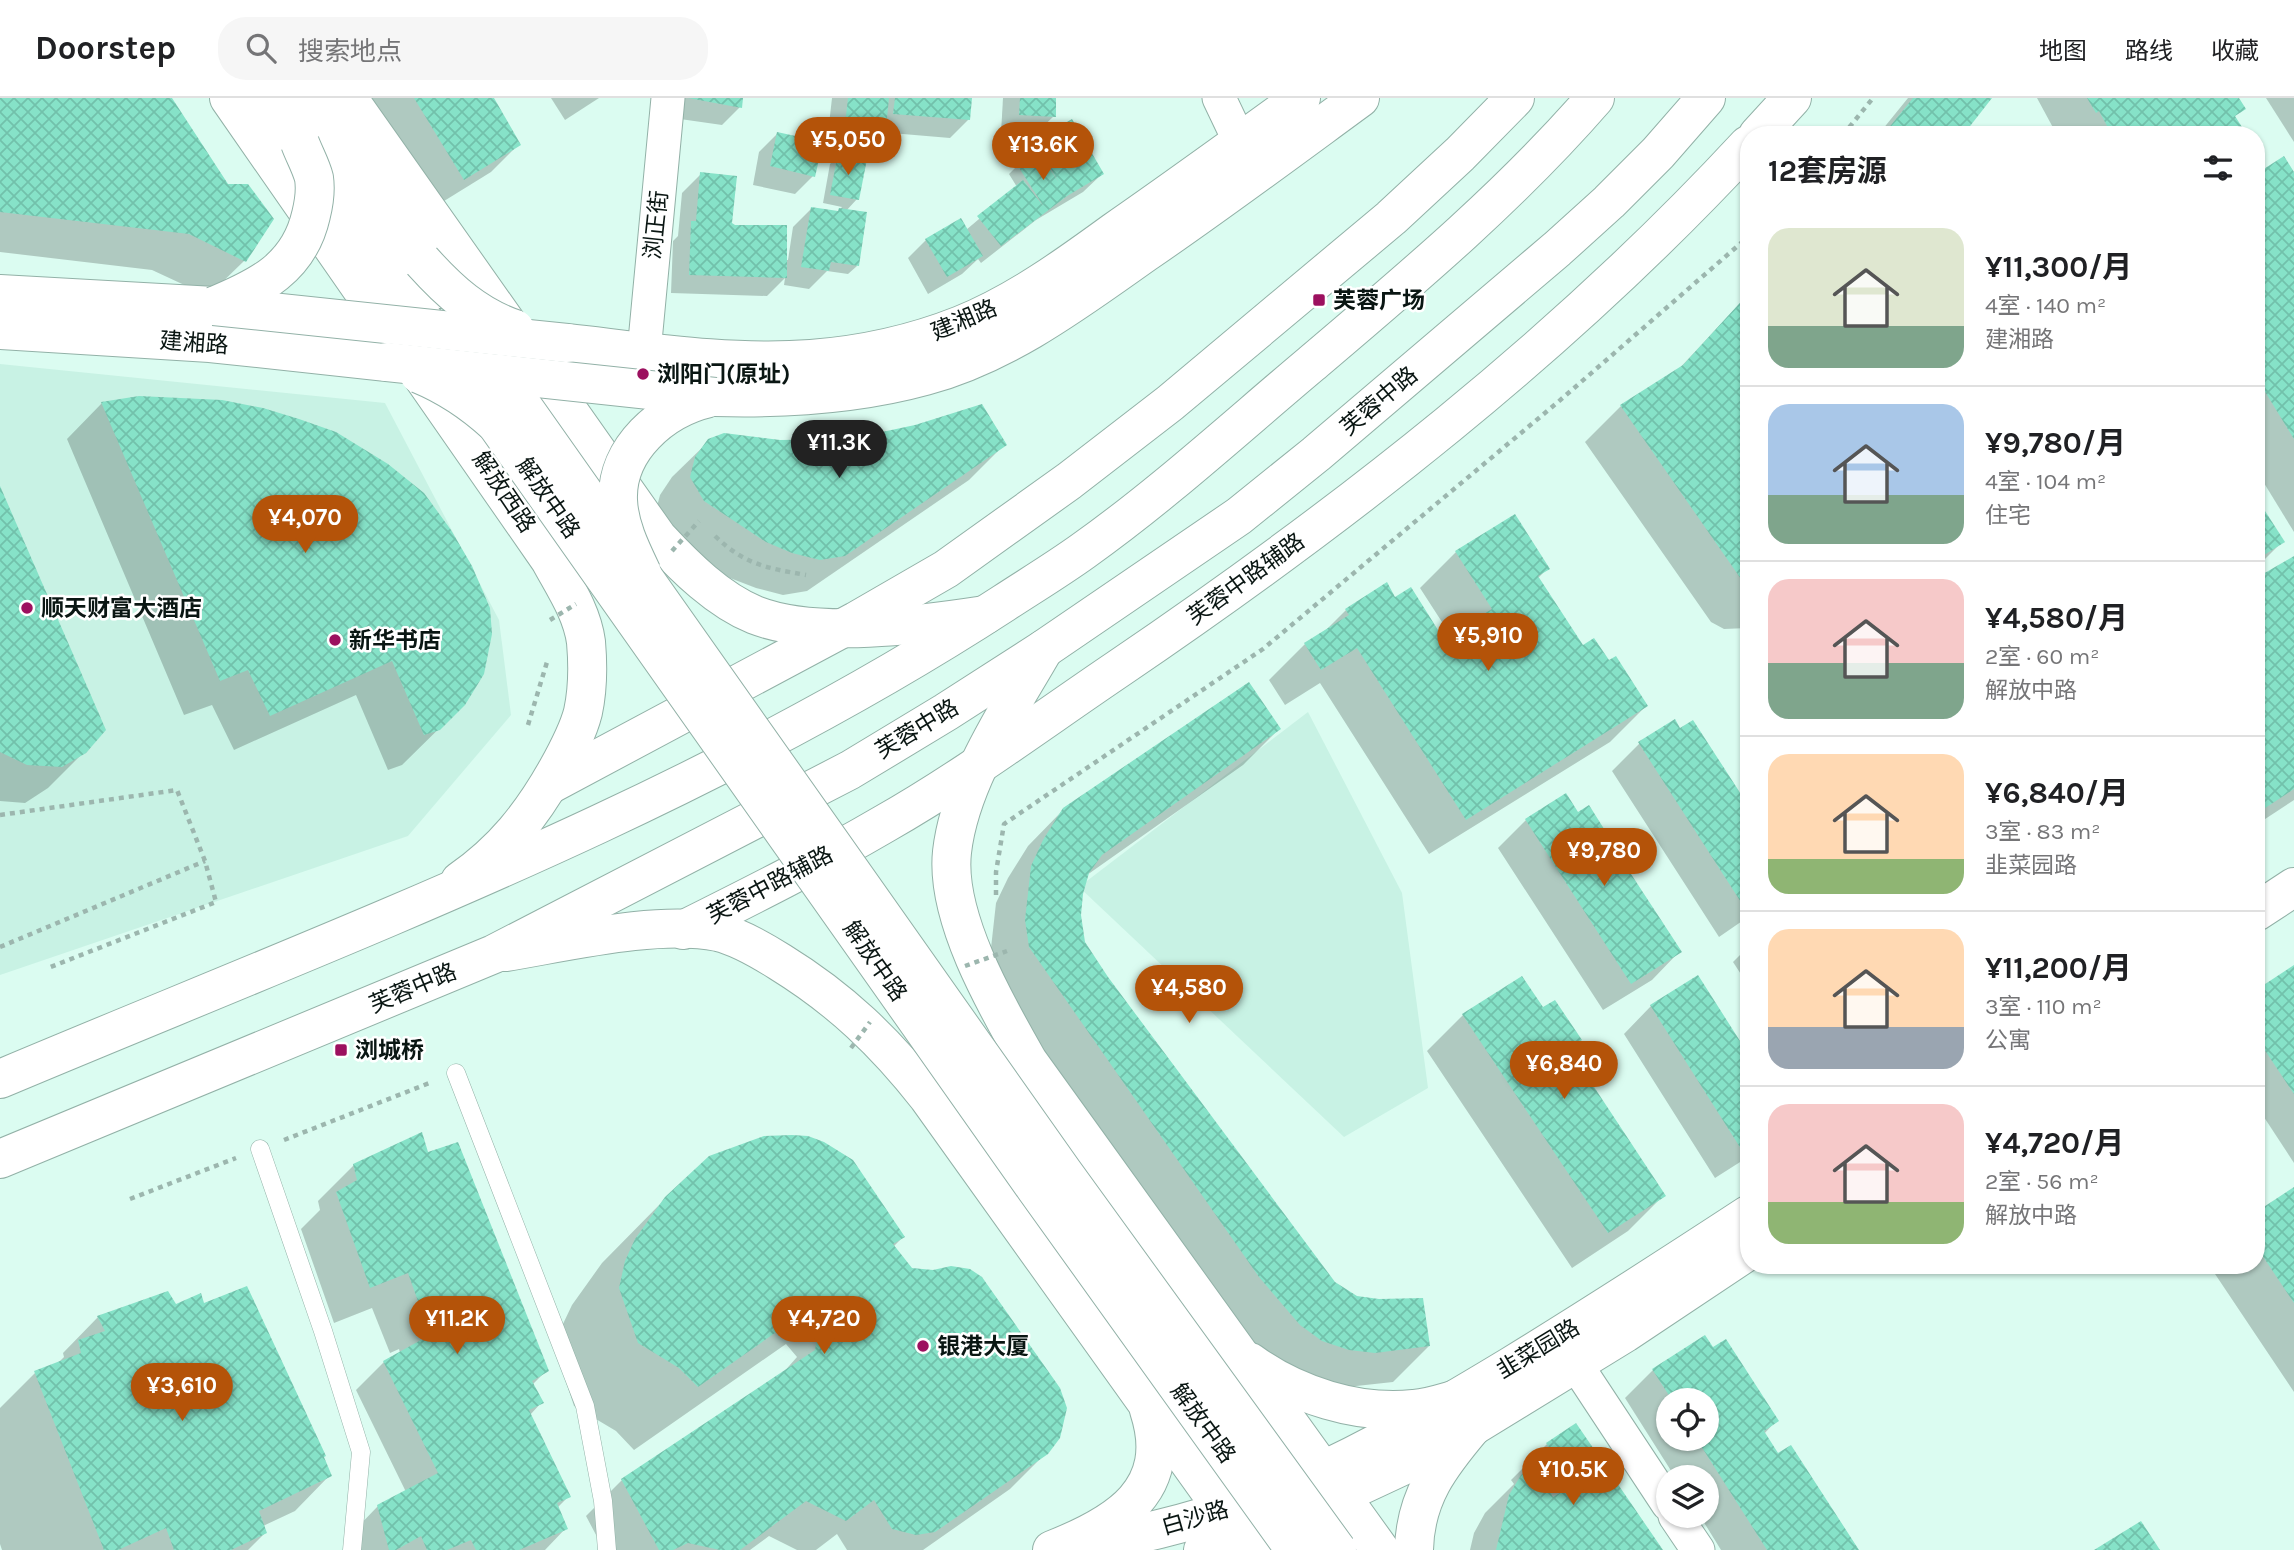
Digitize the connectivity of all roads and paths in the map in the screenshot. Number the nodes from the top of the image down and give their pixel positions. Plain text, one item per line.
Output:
1 (229, 98) edge
2 (269, 98) edge
3 (308, 98) edge
4 (348, 98) edge
5 (668, 98) edge
6 (1219, 98) edge
7 (1301, 98) edge
8 (1360, 98) edge
9 (1515, 98) edge
10 (1595, 98) edge
11 (1706, 98) edge
12 (1791, 98) edge
13 (1873, 98) edge
14 (1766, 126) edge
15 (1850, 126) edge
16 (1240, 142) junction
17 (300, 143) junction
18 (1740, 153) edge
19 (1740, 244) edge
20 (422, 261) junction
21 (0, 294) edge
22 (214, 306) junction
23 (430, 329) junction
24 (0, 330) edge
25 (472, 334) junction
26 (567, 343) junction
27 (644, 352) junction
28 (387, 362) junction
29 (458, 369) junction
30 (500, 374) junction
31 (715, 397) junction
32 (495, 423) junction
33 (653, 566) junction
34 (806, 575) dead end
35 (586, 597) dead end
36 (985, 615) junction
37 (550, 620) dead end
38 (844, 627) junction
39 (1044, 649) junction
40 (983, 760) junction
41 (549, 785) junction
42 (0, 815) edge
43 (2294, 857) edge
44 (205, 861) junction
45 (2265, 876) edge
46 (2294, 887) edge
47 (440, 895) junction
48 (997, 905) dead end
49 (2265, 906) edge
50 (683, 930) junction
51 (1003, 939) dead end
52 (0, 947) edge
53 (1007, 951) junction
54 (494, 954) junction
55 (1011, 961) dead end
56 (48, 968) dead end
57 (953, 970) dead end
58 (872, 1019) dead end
59 (851, 1048) dead end
60 (456, 1073) joint
61 (0, 1079) edge
62 (261, 1149) junction
63 (0, 1159) edge
64 (130, 1199) dead end
65 (1740, 1220) edge
66 (1740, 1256) edge
67 (1234, 1350) junction
68 (1575, 1363) junction
69 (1147, 1404) junction
70 (1465, 1412) junction
71 (1331, 1483) junction
72 (1656, 1486) edge
73 (1683, 1528) edge
74 (1240, 1532) edge
75 (352, 1550) edge
76 (607, 1550) edge
77 (1052, 1550) edge
78 (1065, 1550) edge
79 (1203, 1550) edge
80 (1295, 1550) edge
81 (1337, 1550) edge
82 (1380, 1550) edge
83 (1414, 1550) edge
84 (1698, 1550) edge

1 - 41 main road, 解放西路
2 - 17 main road
3 - 20 main road
4 - 38 main road
5 - 27 street, 浏正街
6 - 16 street
7 - 16 main road, 建湘路
8 - 31 main road, 建湘路
9 - 38 main road
10 - 36 main road
11 - 39 main road, 芙蓉中路
12 - 14 main road
13 - 15 path
16 - 27 main road, 建湘路
17 - 22 main road, bridge
17 - 23 main road, bridge
18 - 40 main road, 芙蓉中路辅路
19 - 48 path
20 - 25 main road, bridge
20 - 26 main road, bridge
21 - 22 main road, 建湘路
22 - 23 main road, 建湘路, bridge
23 - 25 main road, 建湘路, bridge
23 - 29 main road
24 - 28 main road, 建湘路
25 - 26 main road, 建湘路, bridge
25 - 30 main road
26 - 27 main road, 建湘路
28 - 29 main road, 建湘路, bridge
28 - 32 main road, bridge
29 - 30 main road, 建湘路, bridge
29 - 32 main road, 解放中路, bridge
30 - 31 main road, 建湘路, bridge
30 - 33 main road, 解放中路, bridge
31 - 33 main road, bridge
32 - 80 main road, 解放中路, bridge
33 - 34 path, bridge
33 - 81 main road, 解放中路, bridge
35 - 37 path, bridge
36 - 38 main road
36 - 47 main road
38 - 41 main road
39 - 40 main road
39 - 54 main road, 芙蓉中路
40 - 50 main road, 芙蓉中路辅路
40 - 67 main road
41 - 47 main road, 解放西路
42 - 44 path
43 - 45 main road
44 - 52 path
44 - 56 path
46 - 49 main road
47 - 61 main road
50 - 54 main road, 解放中路
50 - 69 main road, 解放中路
51 - 53 path
53 - 55 path
53 - 57 path, bridge
54 - 63 main road, 芙蓉中路
58 - 59 path, bridge
60 - 62 path
60 - 76 lane
62 - 64 path
62 - 75 lane
65 - 70 main road, 韭菜园路
66 - 68 main road, 韭菜园路
67 - 70 main road
67 - 71 main road
68 - 70 main road, 韭菜园路
68 - 72 street
69 - 74 main road, 解放中路
69 - 77 main road
70 - 71 main road, 韭菜园路
70 - 83 main road
71 - 74 main road, 白沙路
71 - 82 main road
73 - 84 street
74 - 78 main road, 白沙路
74 - 79 main road, 白沙路

